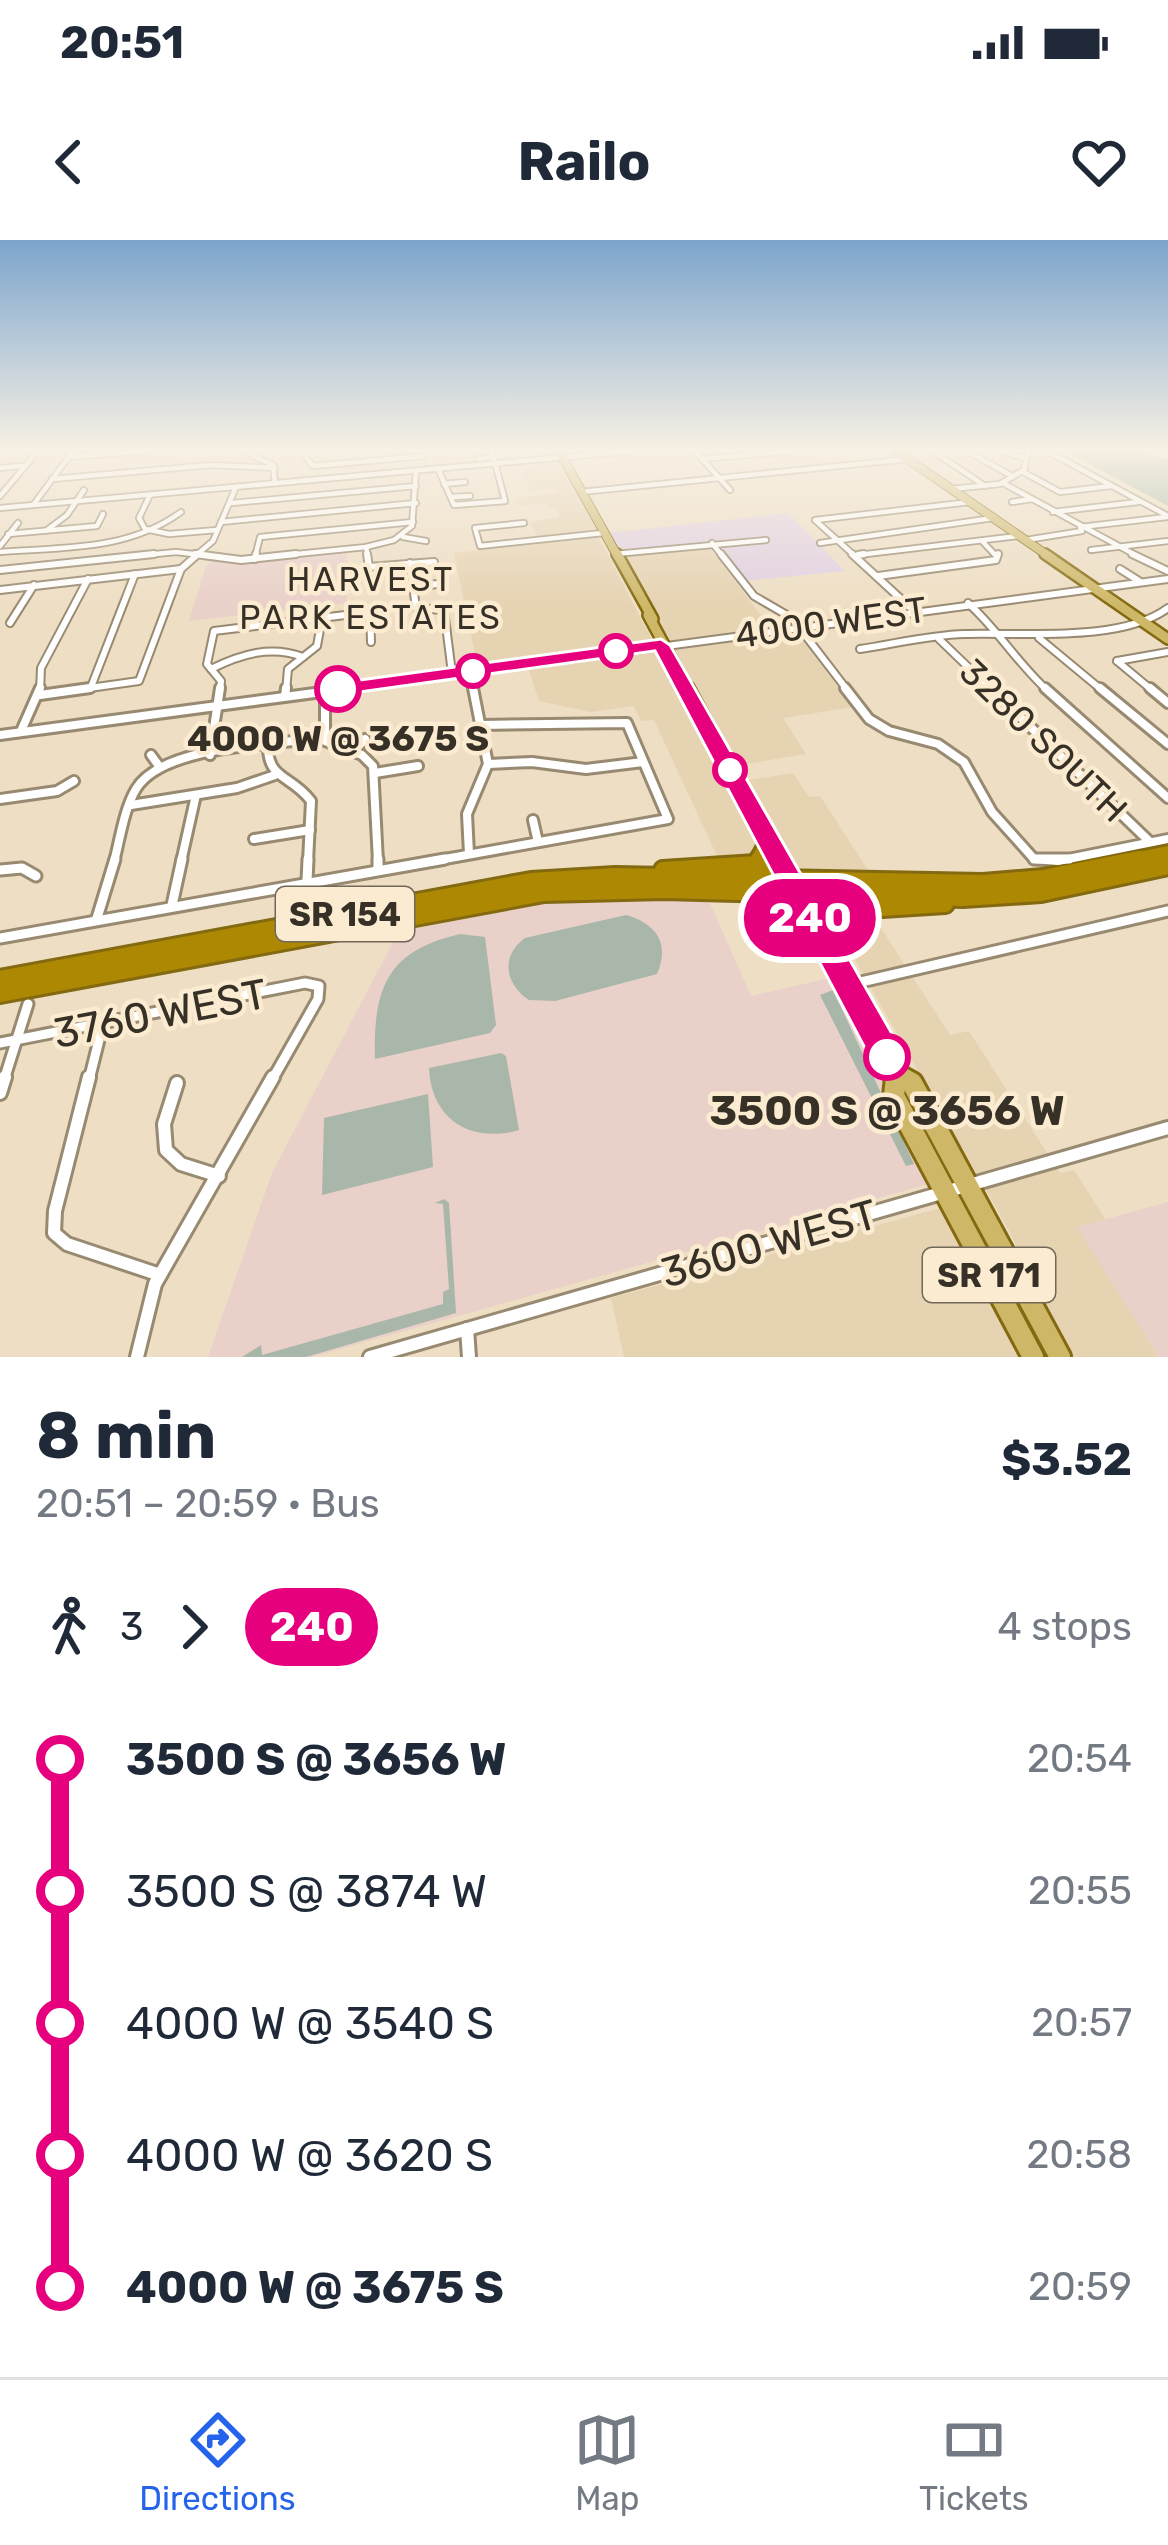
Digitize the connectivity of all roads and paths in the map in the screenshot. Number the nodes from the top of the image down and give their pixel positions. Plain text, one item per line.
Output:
1 (53, 503) edge
2 (74, 503) edge
3 (147, 503) edge
4 (241, 503) edge
5 (415, 503) edge
6 (416, 503) edge
7 (587, 503) edge
8 (960, 503) edge
9 (972, 503) edge
10 (1039, 503) edge
11 (1129, 503) edge
12 (232, 504) joint
13 (33, 505) joint
14 (0, 508) edge
15 (181, 512) dead end
16 (1053, 512) junction
17 (103, 514) dead end
18 (1168, 516) edge
19 (993, 518) junction
20 (413, 522) junction
21 (18, 523) dead end
22 (524, 523) dead end
23 (218, 526) junction
24 (1081, 529) junction
25 (46, 531) junction
26 (149, 531) junction
27 (603, 533) junction
28 (8, 534) junction
29 (401, 537) junction
30 (1021, 538) junction
31 (837, 539) junction
32 (766, 540) dead end
33 (981, 540) junction
34 (426, 541) dead end
35 (1168, 541) edge
36 (820, 543) dead end
37 (714, 546) junction
38 (1124, 546) junction
39 (365, 547) junction
40 (0, 549) edge
41 (1091, 550) dead end
42 (198, 554) junction
43 (615, 554) junction
44 (858, 556) junction
45 (255, 559) junction
46 (434, 562) dead end
47 (410, 563) junction
48 (181, 569) junction
49 (1120, 569) dead end
50 (0, 570) edge
51 (1168, 571) edge
52 (135, 574) junction
53 (878, 576) junction
54 (88, 579) junction
55 (1140, 582) junction
56 (439, 584) dead end
57 (34, 585) junction
58 (413, 586) junction
59 (1091, 586) junction
60 (0, 590) edge
61 (968, 603) junction
62 (1168, 608) edge
63 (914, 610) junction
64 (322, 618) junction
65 (1143, 622) junction
66 (10, 623) dead end
67 (796, 627) junction
68 (448, 632) junction
69 (436, 633) dead end
70 (1001, 637) junction
71 (1039, 637) junction
72 (938, 638) junction
73 (1168, 639) edge
74 (371, 642) dead end
75 (664, 645) junction
76 (860, 649) dead end
77 (1168, 652) edge
78 (303, 657) junction
79 (211, 669) junction
80 (470, 671) junction
81 (452, 674) junction
82 (90, 688) junction
83 (325, 691) junction
84 (40, 695) junction
85 (285, 696) junction
86 (1168, 703) edge
87 (216, 706) junction
88 (480, 725) junction
89 (21, 733) junction
90 (0, 735) edge
91 (324, 738) junction
92 (365, 739) dead end
93 (267, 742) junction
94 (1168, 744) edge
95 (352, 752) junction
96 (151, 755) dead end
97 (210, 755) junction
98 (644, 761) junction
99 (488, 764) junction
100 (159, 766) junction
101 (418, 766) dead end
102 (375, 772) junction
103 (275, 775) junction
104 (74, 781) dead end
105 (196, 795) junction
106 (1168, 798) edge
107 (0, 799) edge
108 (131, 805) junction
109 (533, 820) dead end
110 (310, 830) junction
111 (1168, 838) edge
112 (254, 839) dead end
113 (768, 841) junction
114 (538, 842) junction
115 (1150, 842) junction
116 (1168, 853) edge
117 (469, 854) junction
118 (1168, 866) edge
119 (378, 868) junction
120 (0, 870) edge
121 (36, 876) dead end
122 (693, 878) junction
123 (789, 880) junction
124 (308, 881) junction
125 (519, 882) junction
126 (995, 889) junction
127 (586, 890) junction
128 (900, 896) junction
129 (172, 905) junction
130 (806, 911) junction
131 (1168, 911) edge
132 (97, 918) junction
133 (0, 938) edge
134 (831, 955) junction
135 (0, 979) edge
136 (848, 985) junction
137 (0, 994) edge
138 (28, 1004) dead end
139 (103, 1024) junction
140 (17, 1040) junction
141 (0, 1043) edge
142 (896, 1073) junction
143 (177, 1083) dead end
144 (0, 1093) edge
145 (1168, 1127) edge
146 (219, 1176) junction
147 (969, 1185) junction
148 (944, 1192) junction
149 (160, 1275) junction
150 (467, 1329) junction
151 (137, 1357) edge
152 (370, 1357) edge
153 (469, 1357) edge
154 (1033, 1357) edge
155 (1060, 1357) edge

1 - 13 street
2 - 25 street
3 - 26 street
4 - 12 street
5 - 23 street
6 - 20 street
7 - 27 main road, SR 171
8 - 31 street
9 - 19 main road
10 - 16 street
11 - 16 street
12 - 23 street
13 - 14 street
15 - 26 street
16 - 24 street
17 - 25 street
18 - 24 street
19 - 30 main road
19 - 31 street
20 - 29 street
20 - 45 street
21 - 28 street
22 - 27 street
23 - 26 street
23 - 42 street
24 - 30 street
24 - 38 street
25 - 28 street
26 - 40 street
27 - 43 main road, SR 171
28 - 40 street
29 - 34 street
29 - 39 street
30 - 33 street
30 - 59 main road
31 - 36 street
31 - 44 street
32 - 37 street
33 - 44 street
33 - 53 street
35 - 38 street
37 - 43 street
37 - 67 street
38 - 41 street
38 - 51 street
39 - 45 street
39 - 47 street
42 - 45 street
42 - 48 street
42 - 50 street
43 - 75 main road, SR 171
44 - 53 street
46 - 47 street
47 - 58 street
48 - 52 street
48 - 82 street
49 - 55 street
51 - 55 street, 4000 WEST
52 - 54 street
52 - 82 street
53 - 63 street
54 - 57 street
54 - 84 street
55 - 59 street, 4000 WEST
56 - 58 street
57 - 60 street
57 - 66 street
58 - 68 street
59 - 61 street, 4000 WEST
59 - 65 main road
61 - 63 street, 4000 WEST
61 - 70 street
62 - 65 street
63 - 67 street, 4000 WEST
64 - 74 street
64 - 78 street
64 - 79 street
65 - 71 street
65 - 73 main road
67 - 75 street, 4000 WEST
67 - 115 street
68 - 69 street
68 - 81 street
70 - 71 street
70 - 72 street
70 - 106 street
71 - 94 street
72 - 76 street
72 - 115 street, 3280 SOUTH
75 - 80 street, 4000 WEST
75 - 113 main road, SR 171
77 - 86 street
78 - 79 street
78 - 85 street
79 - 87 street
80 - 81 street, 4000 WEST
80 - 88 street
81 - 83 street, 4000 WEST
82 - 84 street
83 - 85 street, 4000 WEST
83 - 91 street
84 - 89 street
85 - 87 street, 4000 WEST
87 - 89 street, 4000 WEST
87 - 97 street
88 - 98 street
88 - 99 street
89 - 90 street, 4000 WEST
91 - 93 street
91 - 95 street
92 - 95 street
93 - 97 street
93 - 103 street
95 - 102 street
96 - 100 street
97 - 100 street
98 - 99 street
98 - 114 street
99 - 117 street
100 - 108 street
101 - 102 street
102 - 119 street
103 - 105 street
103 - 110 street
104 - 107 street
105 - 108 street
105 - 129 street
108 - 132 street
109 - 114 street
110 - 112 street
110 - 124 street
111 - 115 street
113 - 123 main road, SR 171
113 - 125 highway
114 - 117 street
116 - 126 highway, SR 154
117 - 119 street
118 - 126 highway, SR 154
119 - 124 street
120 - 121 street
122 - 123 highway, SR 154
122 - 125 highway, SR 154
122 - 127 highway
123 - 126 highway, SR 154
123 - 127 highway, SR 154
123 - 128 highway, SR 154
123 - 130 main road, SR 171
124 - 129 street
125 - 135 highway, SR 154
126 - 128 highway, SR 154
126 - 134 highway
127 - 137 highway, SR 154
128 - 130 highway
129 - 132 street
130 - 134 main road, SR 171
131 - 136 street
132 - 133 street
134 - 136 main road, SR 171
136 - 142 main road, SR 171
138 - 140 street
139 - 140 street, 3760 WEST
139 - 146 street, 3760 WEST
139 - 149 street
140 - 141 street, 3760 WEST
140 - 144 street
142 - 147 main road, SR 171
142 - 148 main road, SR 171
143 - 146 street
145 - 147 street, 3600 WEST
146 - 149 street
147 - 148 street, 3600 WEST
147 - 155 main road, SR 171
148 - 150 street, 3600 WEST
148 - 154 main road, SR 171
149 - 151 street
150 - 152 street, 3600 WEST
150 - 153 street

